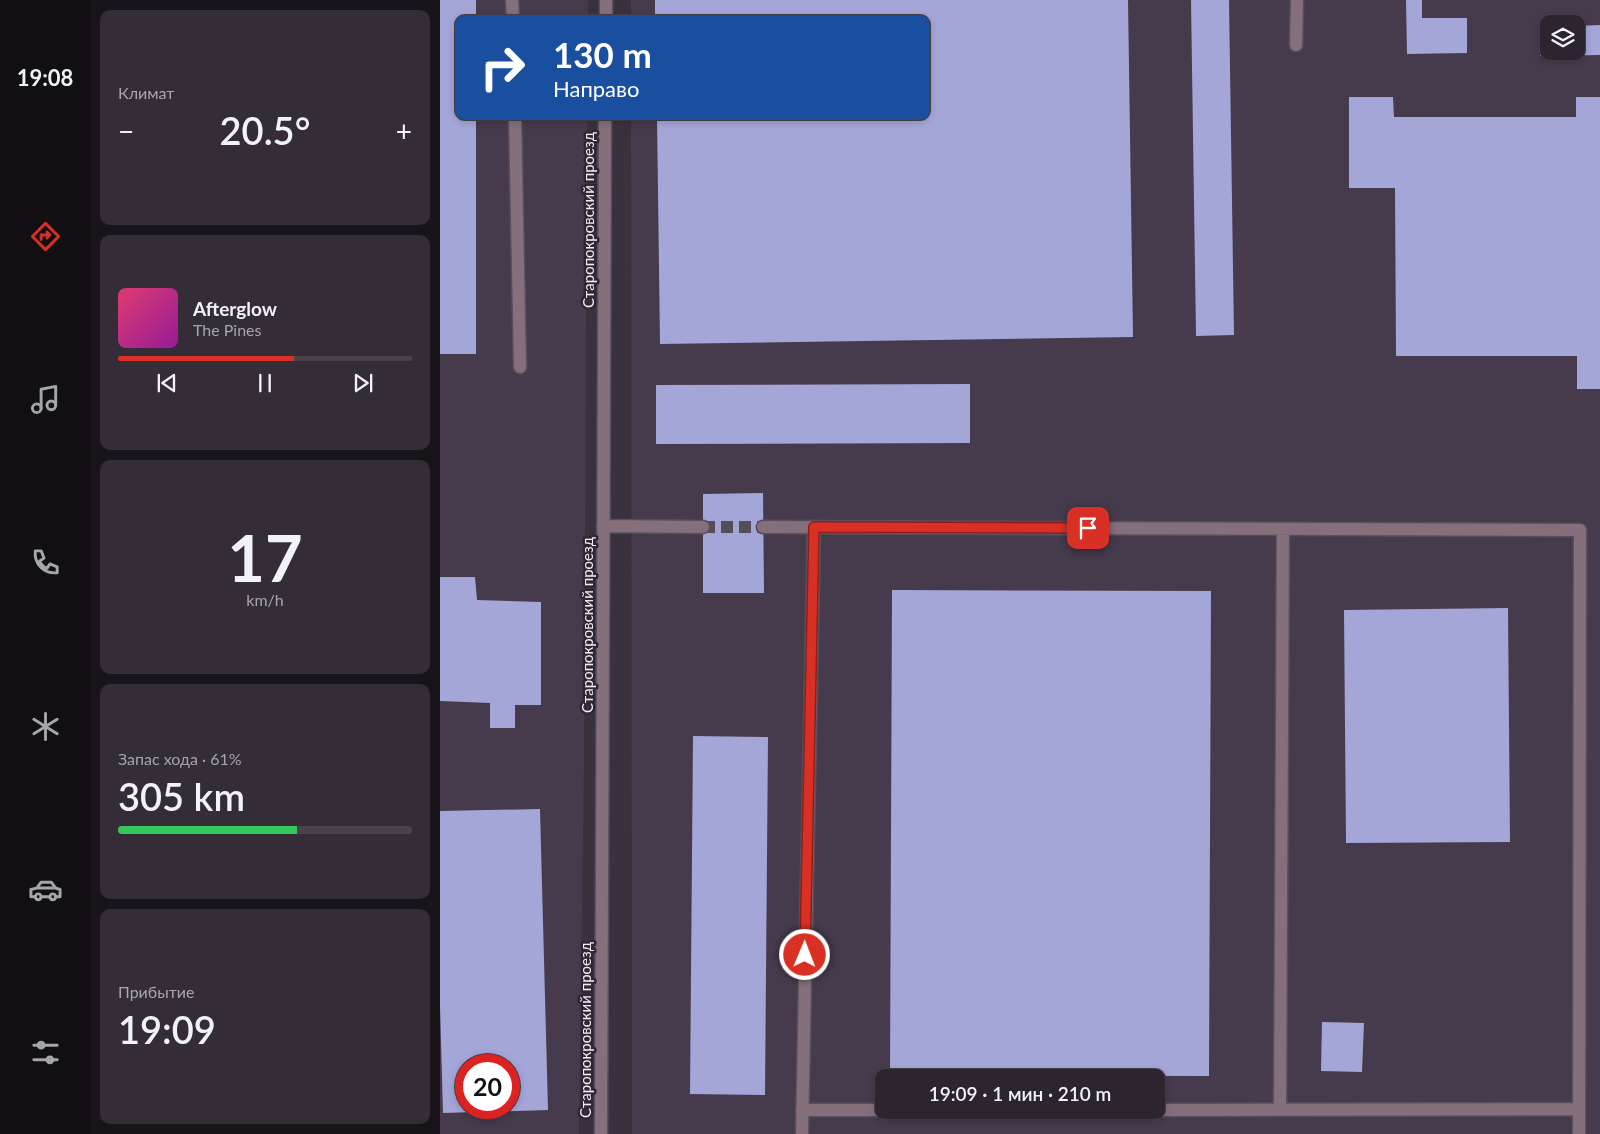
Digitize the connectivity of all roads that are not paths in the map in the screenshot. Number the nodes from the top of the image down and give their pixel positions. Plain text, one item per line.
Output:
1 (512, 0) edge
2 (606, 0) edge
3 (1297, 0) edge
4 (512, 15) edge
5 (606, 15) edge
6 (1296, 45) dead end
7 (515, 120) edge
8 (605, 120) edge
9 (520, 367) dead end
10 (603, 526) junction
11 (703, 526) tunnel mouth
12 (763, 527) tunnel mouth
13 (814, 527) junction
14 (1283, 529) junction
15 (1579, 1109) junction
16 (802, 1110) junction
17 (875, 1110) edge
18 (1165, 1110) edge
19 (1280, 1110) junction
20 (601, 1134) edge
21 (802, 1134) edge
22 (1579, 1134) edge

1 - 4 street
2 - 5 street
3 - 6 street
7 - 9 street
8 - 10 street, Старопокровский проезд
10 - 11 street
10 - 20 street, Старопокровский проезд
12 - 13 street
13 - 14 street
13 - 16 street
14 - 15 street
14 - 19 street
15 - 19 street
15 - 22 street
16 - 17 street
16 - 21 street
18 - 19 street

